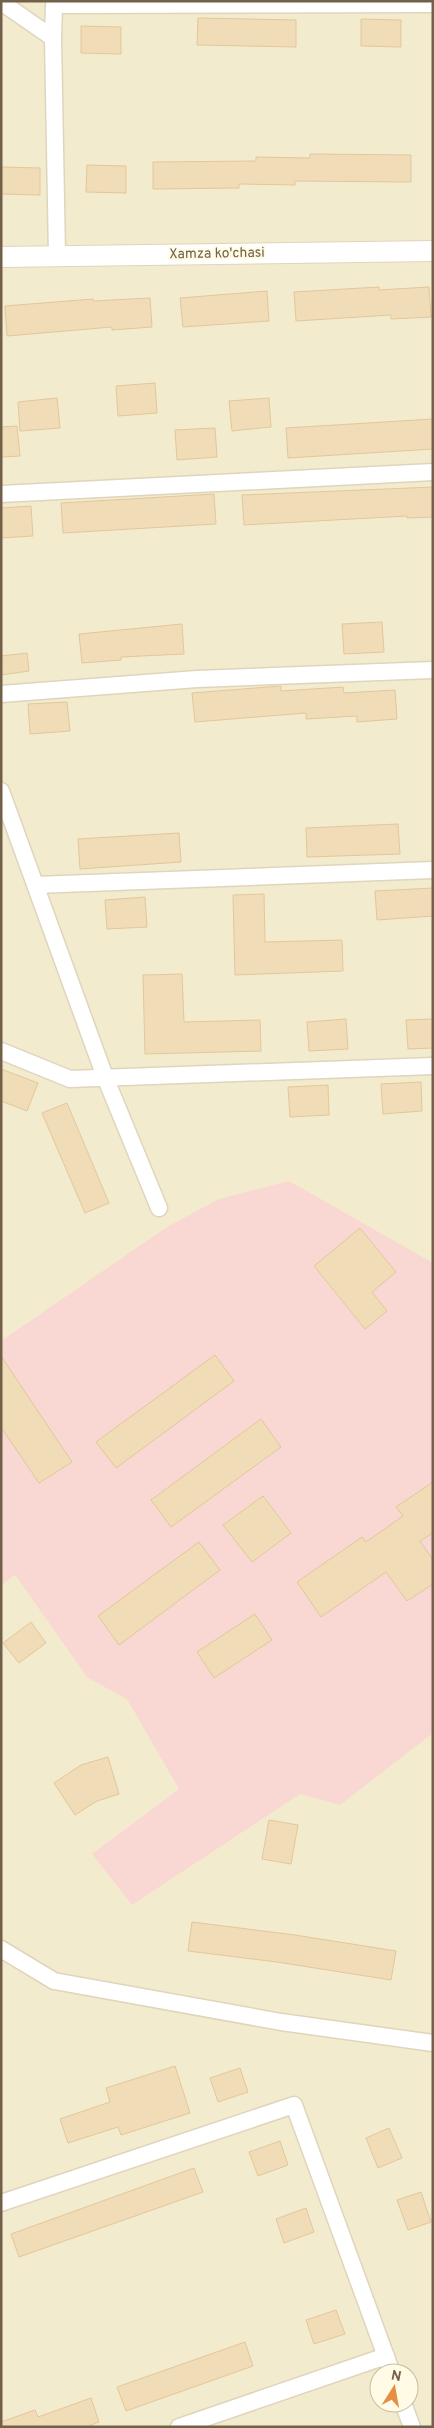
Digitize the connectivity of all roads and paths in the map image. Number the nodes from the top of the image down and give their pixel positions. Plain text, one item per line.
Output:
1 (1, 2) edge
2 (268, 3) edge
3 (433, 4) edge
4 (53, 38) junction
5 (433, 251) edge
6 (57, 256) junction
7 (1, 257) edge
8 (433, 472) edge
9 (1, 494) edge
10 (433, 670) edge
11 (1, 694) edge
12 (1, 791) edge
13 (9, 831) edge
14 (433, 870) edge
15 (34, 885) junction
16 (1, 1051) edge
17 (433, 1066) edge
18 (105, 1077) junction
19 (160, 1208) dead end
20 (1, 1950) edge
21 (433, 2043) edge
22 (1, 2203) edge
23 (386, 2356) junction
24 (388, 2363) edge
25 (407, 2413) edge
26 (179, 2427) edge
27 (412, 2427) edge

1 - 4 street
2 - 3 street
2 - 4 street
4 - 6 street
5 - 6 street, Xamza ko'chasi
6 - 7 street, Xamza ko'chasi
8 - 9 street
10 - 11 street
12 - 13 street
13 - 15 street
14 - 15 street
15 - 18 street
16 - 18 street
17 - 18 street
18 - 19 street
20 - 21 street
22 - 23 street
23 - 24 street
23 - 26 street
25 - 27 street

